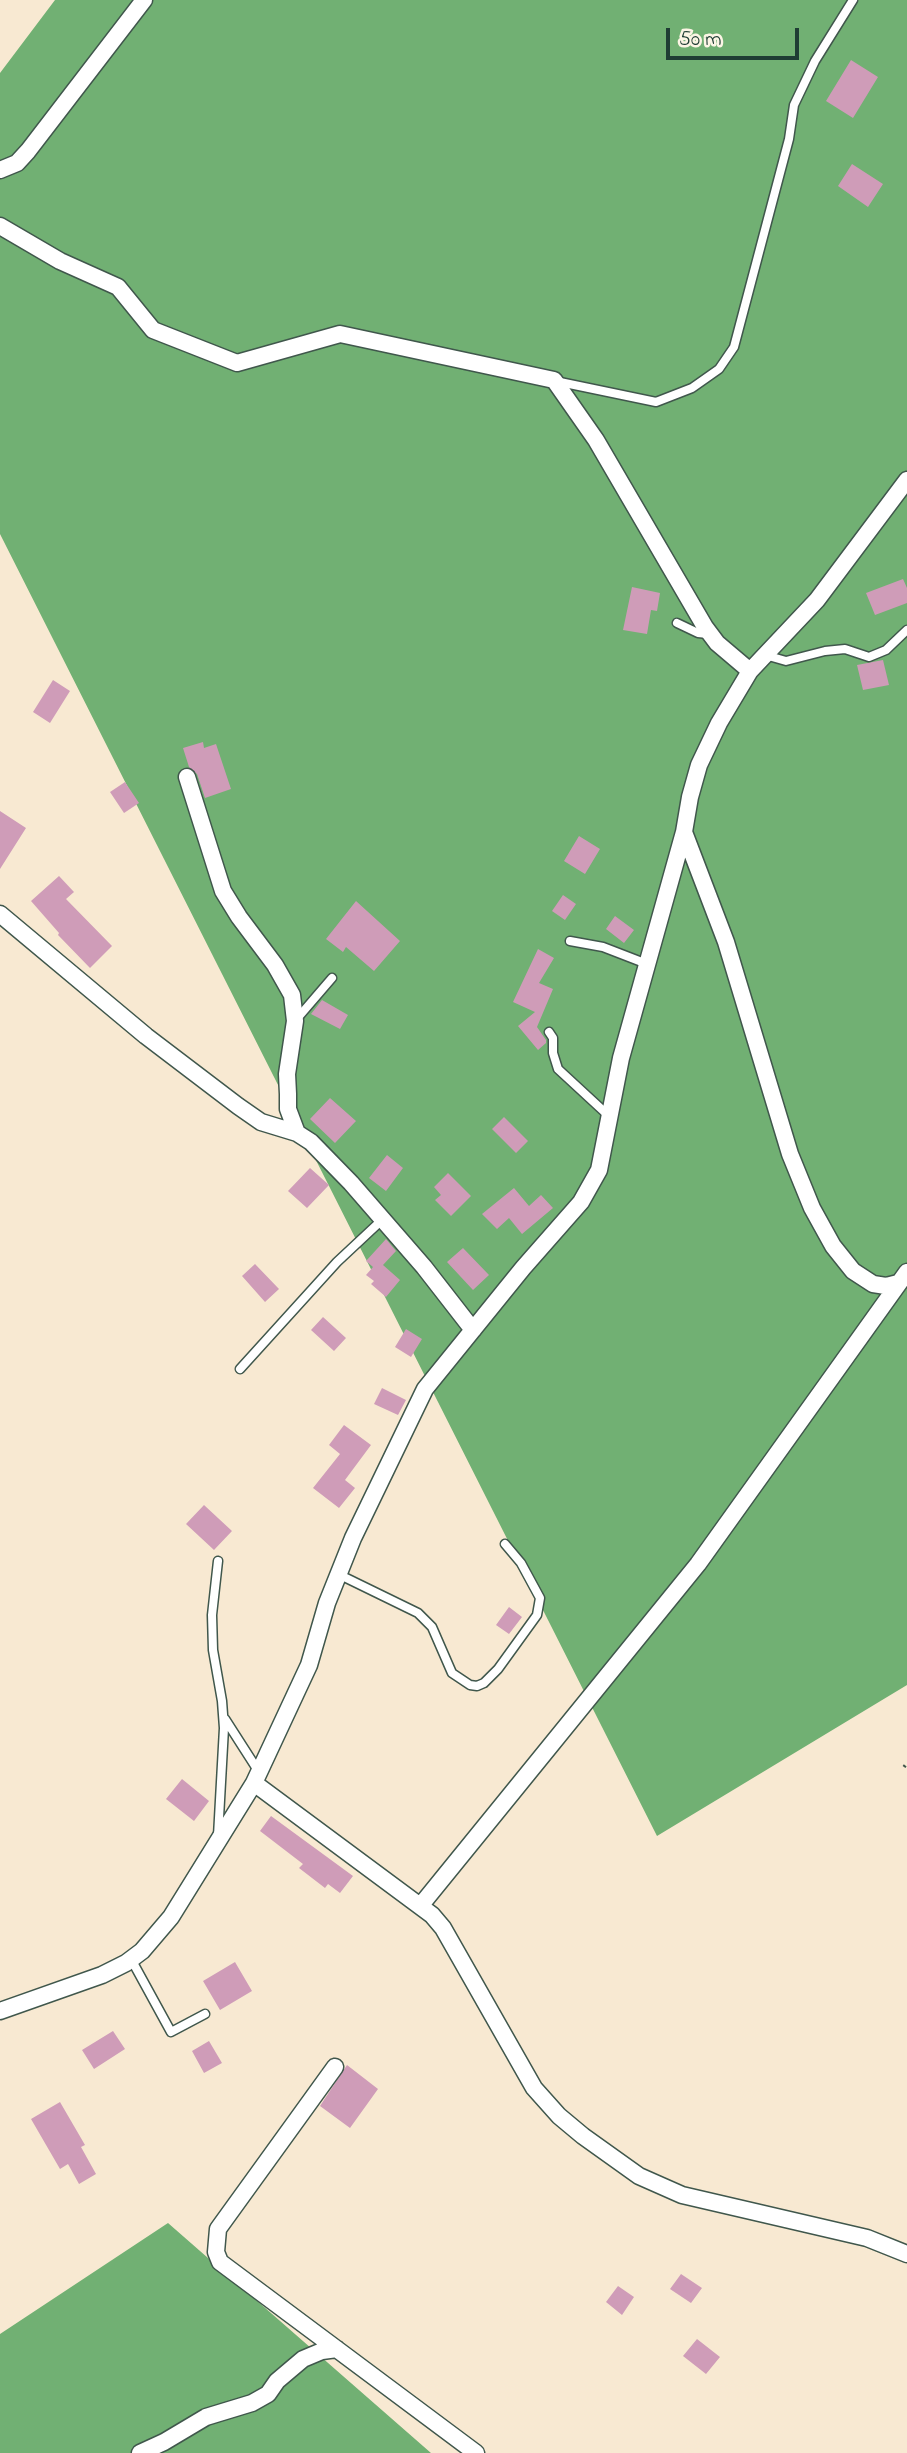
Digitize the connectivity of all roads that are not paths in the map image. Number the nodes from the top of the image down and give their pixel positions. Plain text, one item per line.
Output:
1 (144, 0) edge
2 (853, 0) edge
3 (0, 170) edge
4 (0, 226) edge
5 (554, 380) junction
6 (907, 480) edge
7 (677, 623) dead end
8 (907, 630) edge
9 (710, 634) junction
10 (765, 655) junction
11 (750, 671) junction
12 (187, 777) dead end
13 (684, 832) junction
14 (0, 914) edge
15 (570, 941) dead end
16 (647, 964) junction
17 (332, 978) dead end
18 (295, 1021) junction
19 (549, 1032) dead end
20 (610, 1117) junction
21 (297, 1133) junction
22 (383, 1219) junction
23 (902, 1277) edge
24 (472, 1330) junction
25 (240, 1369) dead end
26 (505, 1544) dead end
27 (218, 1561) dead end
28 (338, 1574) junction
29 (224, 1716) junction
30 (257, 1778) junction
31 (218, 1843) junction
32 (421, 1905) junction
33 (131, 1959) junction
34 (0, 2011) edge
35 (205, 2014) dead end
36 (335, 2067) dead end
37 (907, 2254) edge
38 (337, 2349) junction
39 (139, 2453) edge
40 (476, 2453) edge

1 - 3 street
2 - 5 lane
4 - 5 street
5 - 9 street
6 - 10 street
7 - 9 lane
8 - 10 lane
9 - 11 street
10 - 11 street
11 - 13 street
12 - 18 street
13 - 16 street
13 - 23 street
14 - 21 street
15 - 16 lane
16 - 20 street
17 - 18 lane
18 - 21 street
19 - 20 lane
20 - 24 street
21 - 22 street
22 - 24 street
22 - 25 lane
23 - 32 street
24 - 28 street
26 - 28 lane
27 - 29 lane
28 - 30 street
29 - 30 lane
29 - 31 lane
30 - 31 street
30 - 32 street
31 - 33 street
32 - 37 street
33 - 34 street
33 - 35 lane
36 - 38 street
38 - 39 street
38 - 40 street

